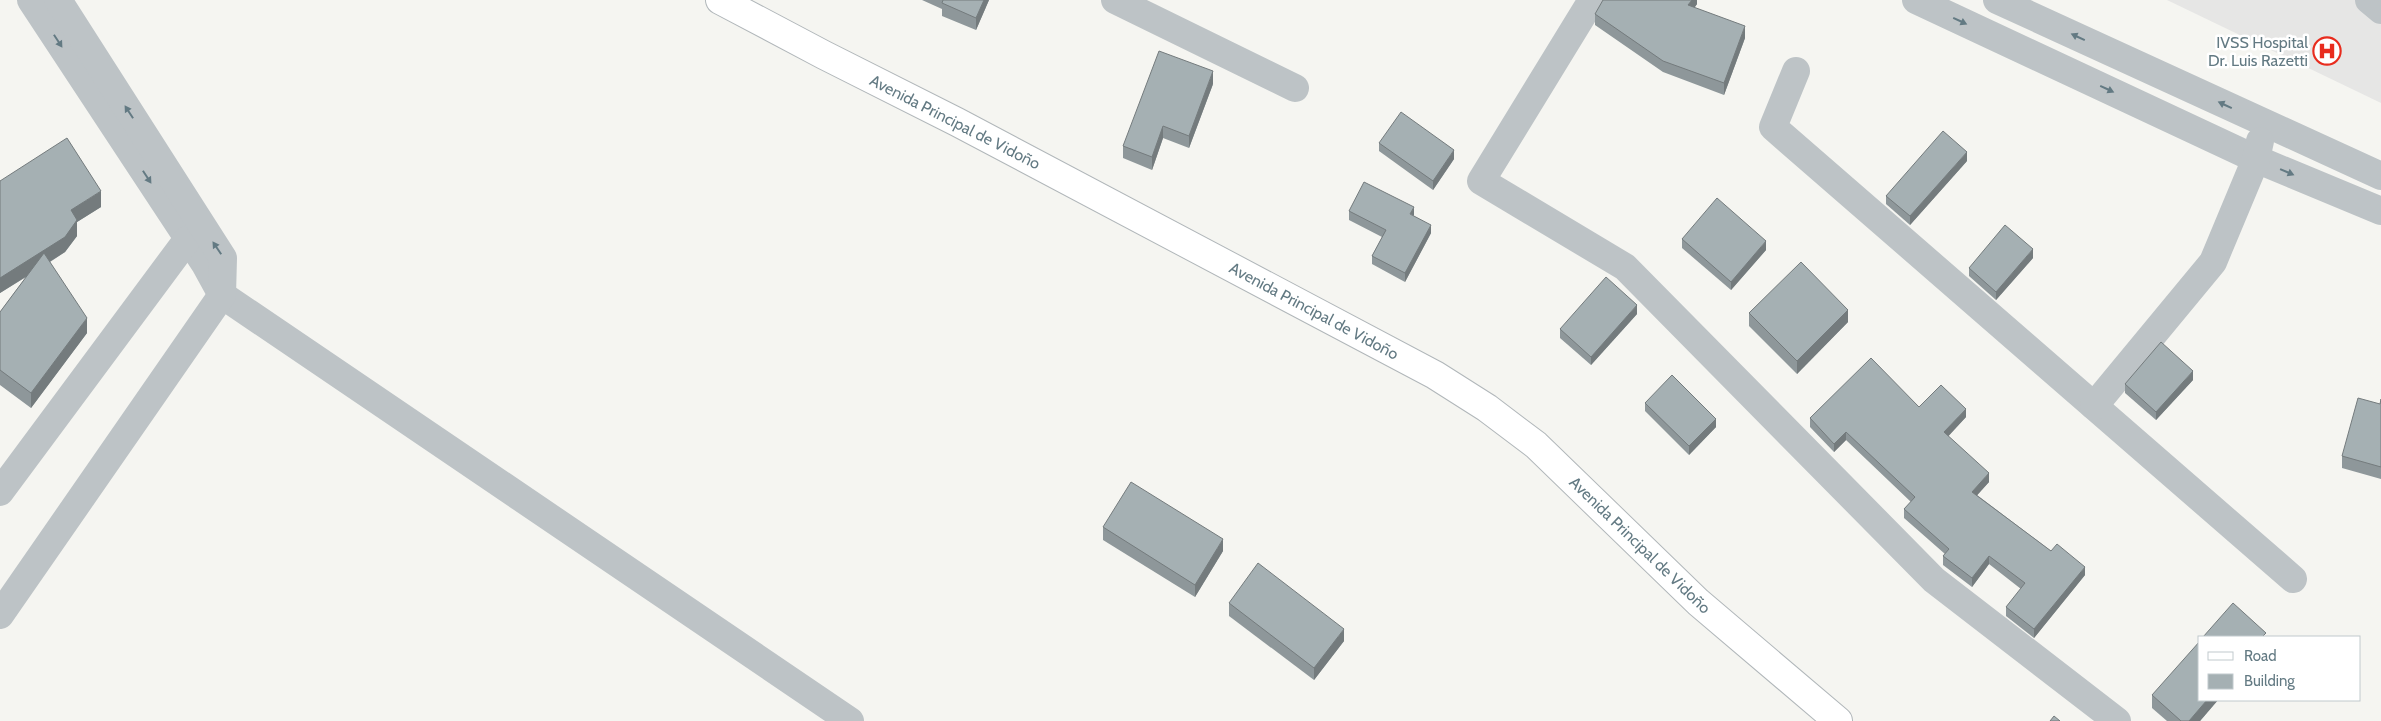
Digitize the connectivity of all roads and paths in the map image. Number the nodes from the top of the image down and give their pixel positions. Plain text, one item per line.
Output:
1 (31, 0) edge
2 (58, 0) edge
3 (720, 0) edge
4 (1115, 0) edge
5 (1592, 0) edge
6 (1916, 0) edge
7 (1997, 0) edge
8 (2369, 0) edge
9 (2381, 10) edge
10 (1796, 71) dead end
11 (1295, 88) dead end
12 (2265, 123) junction
13 (2256, 159) junction
14 (2381, 176) edge
15 (2381, 211) edge
16 (187, 240) junction
17 (222, 295) junction
18 (2094, 406) junction
19 (0, 492) edge
20 (2293, 579) dead end
21 (0, 615) edge
22 (850, 721) edge
23 (1838, 721) edge
24 (2117, 721) edge

1 -> 16 street
17 -> 2 street
3 - 23 main road, Avenida Principal de Vidoño
4 - 11 street
5 - 24 street
6 -> 13 street
12 -> 7 street
8 - 9 street
10 - 18 street
12 - 13 street
12 - 14 street
13 -> 15 street
13 - 18 street
16 - 17 street
16 - 19 street
17 - 21 street
17 - 22 street
18 - 20 street

